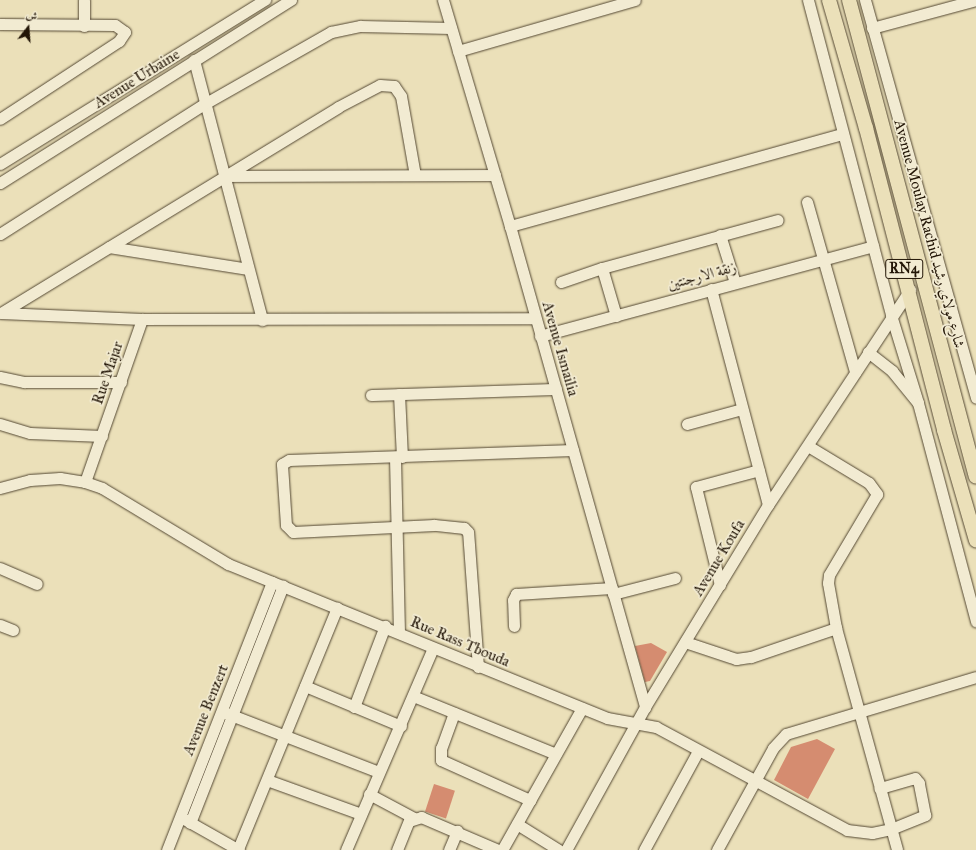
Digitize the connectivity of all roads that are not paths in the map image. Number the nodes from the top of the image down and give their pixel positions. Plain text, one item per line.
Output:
1 (84, 0) edge
2 (265, 0) edge
3 (291, 0) edge
4 (442, 0) edge
5 (635, 0) edge
6 (808, 0) edge
7 (829, 0) edge
8 (849, 0) edge
9 (864, 0) edge
10 (976, 0) edge
11 (936, 5) edge
12 (0, 24) edge
13 (84, 26) junction
14 (451, 28) junction
15 (872, 28) junction
16 (458, 51) junction
17 (194, 60) junction
18 (206, 103) junction
19 (0, 119) edge
20 (842, 134) junction
21 (0, 164) edge
22 (415, 175) junction
23 (495, 175) junction
24 (225, 176) junction
25 (0, 183) edge
26 (807, 202) dead end
27 (778, 220) dead end
28 (510, 226) junction
29 (0, 234) edge
30 (720, 235) junction
31 (873, 246) junction
32 (109, 247) junction
33 (823, 259) junction
34 (602, 268) junction
35 (248, 269) junction
36 (561, 282) dead end
37 (734, 283) junction
38 (711, 289) junction
39 (910, 290) junction
40 (1, 314) edge
41 (891, 315) junction
42 (616, 316) junction
43 (535, 318) junction
44 (142, 319) junction
45 (262, 320) junction
46 (540, 336) junction
47 (868, 352) junction
48 (855, 372) junction
49 (0, 377) edge
50 (121, 382) junction
51 (556, 389) junction
52 (399, 394) junction
53 (371, 395) dead end
54 (976, 398) edge
55 (918, 403) junction
56 (742, 409) junction
57 (0, 424) edge
58 (687, 424) dead end
59 (102, 436) junction
60 (808, 446) junction
61 (573, 450) junction
62 (399, 457) junction
63 (759, 470) junction
64 (976, 476) edge
65 (85, 482) junction
66 (0, 488) edge
67 (768, 505) junction
68 (398, 528) junction
69 (976, 540) edge
70 (0, 568) edge
71 (675, 578) dead end
72 (272, 582) junction
73 (37, 584) dead end
74 (720, 585) junction
75 (283, 586) junction
76 (613, 591) junction
77 (337, 608) junction
78 (976, 621) edge
79 (0, 625) edge
80 (386, 626) junction
81 (514, 626) dead end
82 (836, 628) junction
83 (13, 630) dead end
84 (398, 631) junction
85 (685, 642) junction
86 (433, 648) junction
87 (478, 667) junction
88 (976, 677) edge
89 (305, 686) junction
90 (413, 696) junction
91 (354, 707) junction
92 (645, 707) junction
93 (582, 708) junction
94 (858, 712) junction
95 (227, 713) junction
96 (454, 713) junction
97 (637, 722) junction
98 (401, 726) junction
99 (285, 736) junction
100 (698, 751) junction
101 (556, 754) junction
102 (379, 772) junction
103 (268, 780) junction
104 (755, 783) junction
105 (879, 788) junction
106 (369, 794) junction
107 (530, 800) junction
108 (361, 814) junction
109 (180, 817) junction
110 (414, 818) junction
111 (190, 823) junction
112 (517, 824) junction
113 (892, 829) junction
114 (457, 831) junction
115 (167, 850) edge
116 (238, 850) edge
117 (346, 850) edge
118 (397, 850) edge
119 (449, 850) edge
120 (498, 850) edge
121 (502, 850) edge
122 (559, 850) edge
123 (566, 850) edge
124 (644, 850) edge
125 (717, 850) edge
126 (897, 850) edge

1 - 13 street
2 - 21 street, Avenue Urbaine
3 - 17 street, Avenue Urbaine
4 - 14 street, Avenue Ismailia
5 - 16 street
6 - 20 street
7 - 39 main road, RN4
8 - 64 main road, Avenue Moulay Rachid شارع مولاي رشيد / RN4
9 - 15 street
10 - 11 street
11 - 15 street
12 - 13 street
13 - 19 street
14 - 16 street, Avenue Ismailia
14 - 18 street
15 - 54 street
16 - 23 street, Avenue Ismailia
17 - 18 street
17 - 25 street, Avenue Urbaine
18 - 24 street
18 - 29 street
20 - 28 street
20 - 31 street
22 - 23 street
22 - 24 street
22 - 24 street
23 - 28 street, Avenue Ismailia
24 - 32 street
24 - 35 street
26 - 33 street
27 - 30 street
28 - 43 street, Avenue Ismailia
30 - 34 street
30 - 37 street
31 - 33 street, زنقة الارجنتين
31 - 41 street
32 - 35 street
32 - 40 street
33 - 37 street, زنقة الارجنتين
33 - 48 street
34 - 36 street
34 - 42 street
35 - 45 street
37 - 38 street, زنقة الارجنتين
38 - 42 street, زنقة الارجنتين
38 - 56 street
39 - 41 street, Avenue Koufa
39 - 69 main road, RN4
40 - 44 street
41 - 47 street, Avenue Koufa
41 - 55 street
42 - 46 street, زنقة الارجنتين
43 - 45 street
43 - 46 street, Avenue Ismailia
44 - 45 street
44 - 50 street, Rue Majar
46 - 51 street, Avenue Ismailia
47 - 48 street, Avenue Koufa
47 - 55 street
48 - 60 street, Avenue Koufa
49 - 50 street
50 - 59 street, Rue Majar
51 - 52 street
51 - 61 street, Avenue Ismailia
52 - 53 street
52 - 62 street
55 - 78 street
56 - 58 street
56 - 63 street
57 - 59 street
59 - 65 street, Rue Majar
60 - 67 street, Avenue Koufa
60 - 82 street
61 - 62 street
61 - 76 street, Avenue Ismailia
62 - 68 street
62 - 68 street
63 - 67 street
63 - 74 street
65 - 66 street, Rue Rass Tbouda
65 - 72 street, Rue Rass Tbouda
67 - 74 street, Avenue Koufa
68 - 84 street
68 - 87 street
70 - 73 street
71 - 76 street
72 - 75 street, Rue Rass Tbouda
72 - 95 street, Avenue Benzert
74 - 85 street, Avenue Koufa
75 - 77 street, Rue Rass Tbouda
75 - 95 street, Avenue Benzert
76 - 81 street
76 - 92 street, Avenue Ismailia
77 - 80 street, Rue Rass Tbouda
77 - 89 street
79 - 83 street
80 - 84 street, Rue Rass Tbouda
80 - 91 street
82 - 85 street
82 - 94 street
84 - 86 street, Rue Rass Tbouda
85 - 92 street, Avenue Koufa
86 - 87 street, Rue Rass Tbouda
86 - 90 street
87 - 93 street, Rue Rass Tbouda
88 - 94 street
89 - 91 street
89 - 99 street
90 - 96 street
90 - 98 street
91 - 98 street
92 - 97 street, Avenue Koufa
93 - 97 street, Rue Rass Tbouda
93 - 101 street
94 - 104 street
94 - 105 street
95 - 99 street
95 - 109 street, Avenue Benzert
95 - 111 street, Avenue Benzert
96 - 101 street
96 - 107 street
97 - 100 street, Rue Rass Tbouda
97 - 123 street, Avenue Koufa
98 - 102 street
99 - 102 street
99 - 103 street
100 - 104 street, Rue Rass Tbouda
100 - 124 street
101 - 107 street
102 - 106 street
103 - 108 street
103 - 116 street
104 - 113 street, Rue Rass Tbouda
104 - 125 street
105 - 113 street
105 - 113 street, Rue Rass Tbouda
106 - 108 street
106 - 110 street
107 - 112 street
108 - 117 street
109 - 111 street
109 - 115 street, Avenue Benzert
110 - 114 street
110 - 118 street
111 - 116 street
112 - 121 street
112 - 122 street
113 - 126 street
114 - 119 street
114 - 120 street

